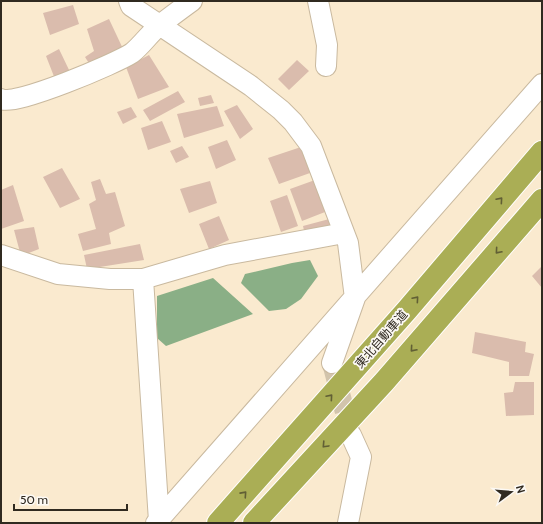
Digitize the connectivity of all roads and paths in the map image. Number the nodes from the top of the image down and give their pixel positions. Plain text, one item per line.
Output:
1 (129, 1) edge
2 (192, 1) edge
3 (318, 1) edge
4 (160, 25) junction
5 (326, 66) dead end
6 (542, 84) edge
7 (1, 99) edge
8 (542, 152) edge
9 (542, 200) edge
10 (344, 233) junction
11 (1, 255) edge
12 (143, 279) junction
13 (355, 298) junction
14 (332, 364) tunnel mouth
15 (351, 435) tunnel mouth
16 (158, 522) edge
17 (218, 523) edge
18 (254, 523) edge
19 (348, 523) edge

1 - 4 street
2 - 4 street
3 - 5 street
4 - 7 street
4 - 10 street
6 - 13 street
17 -> 8 highway, 東北自動車道
9 -> 18 highway
10 - 12 street
10 - 13 street
11 - 12 street
12 - 16 street
13 - 14 street
13 - 16 street
15 - 19 street

